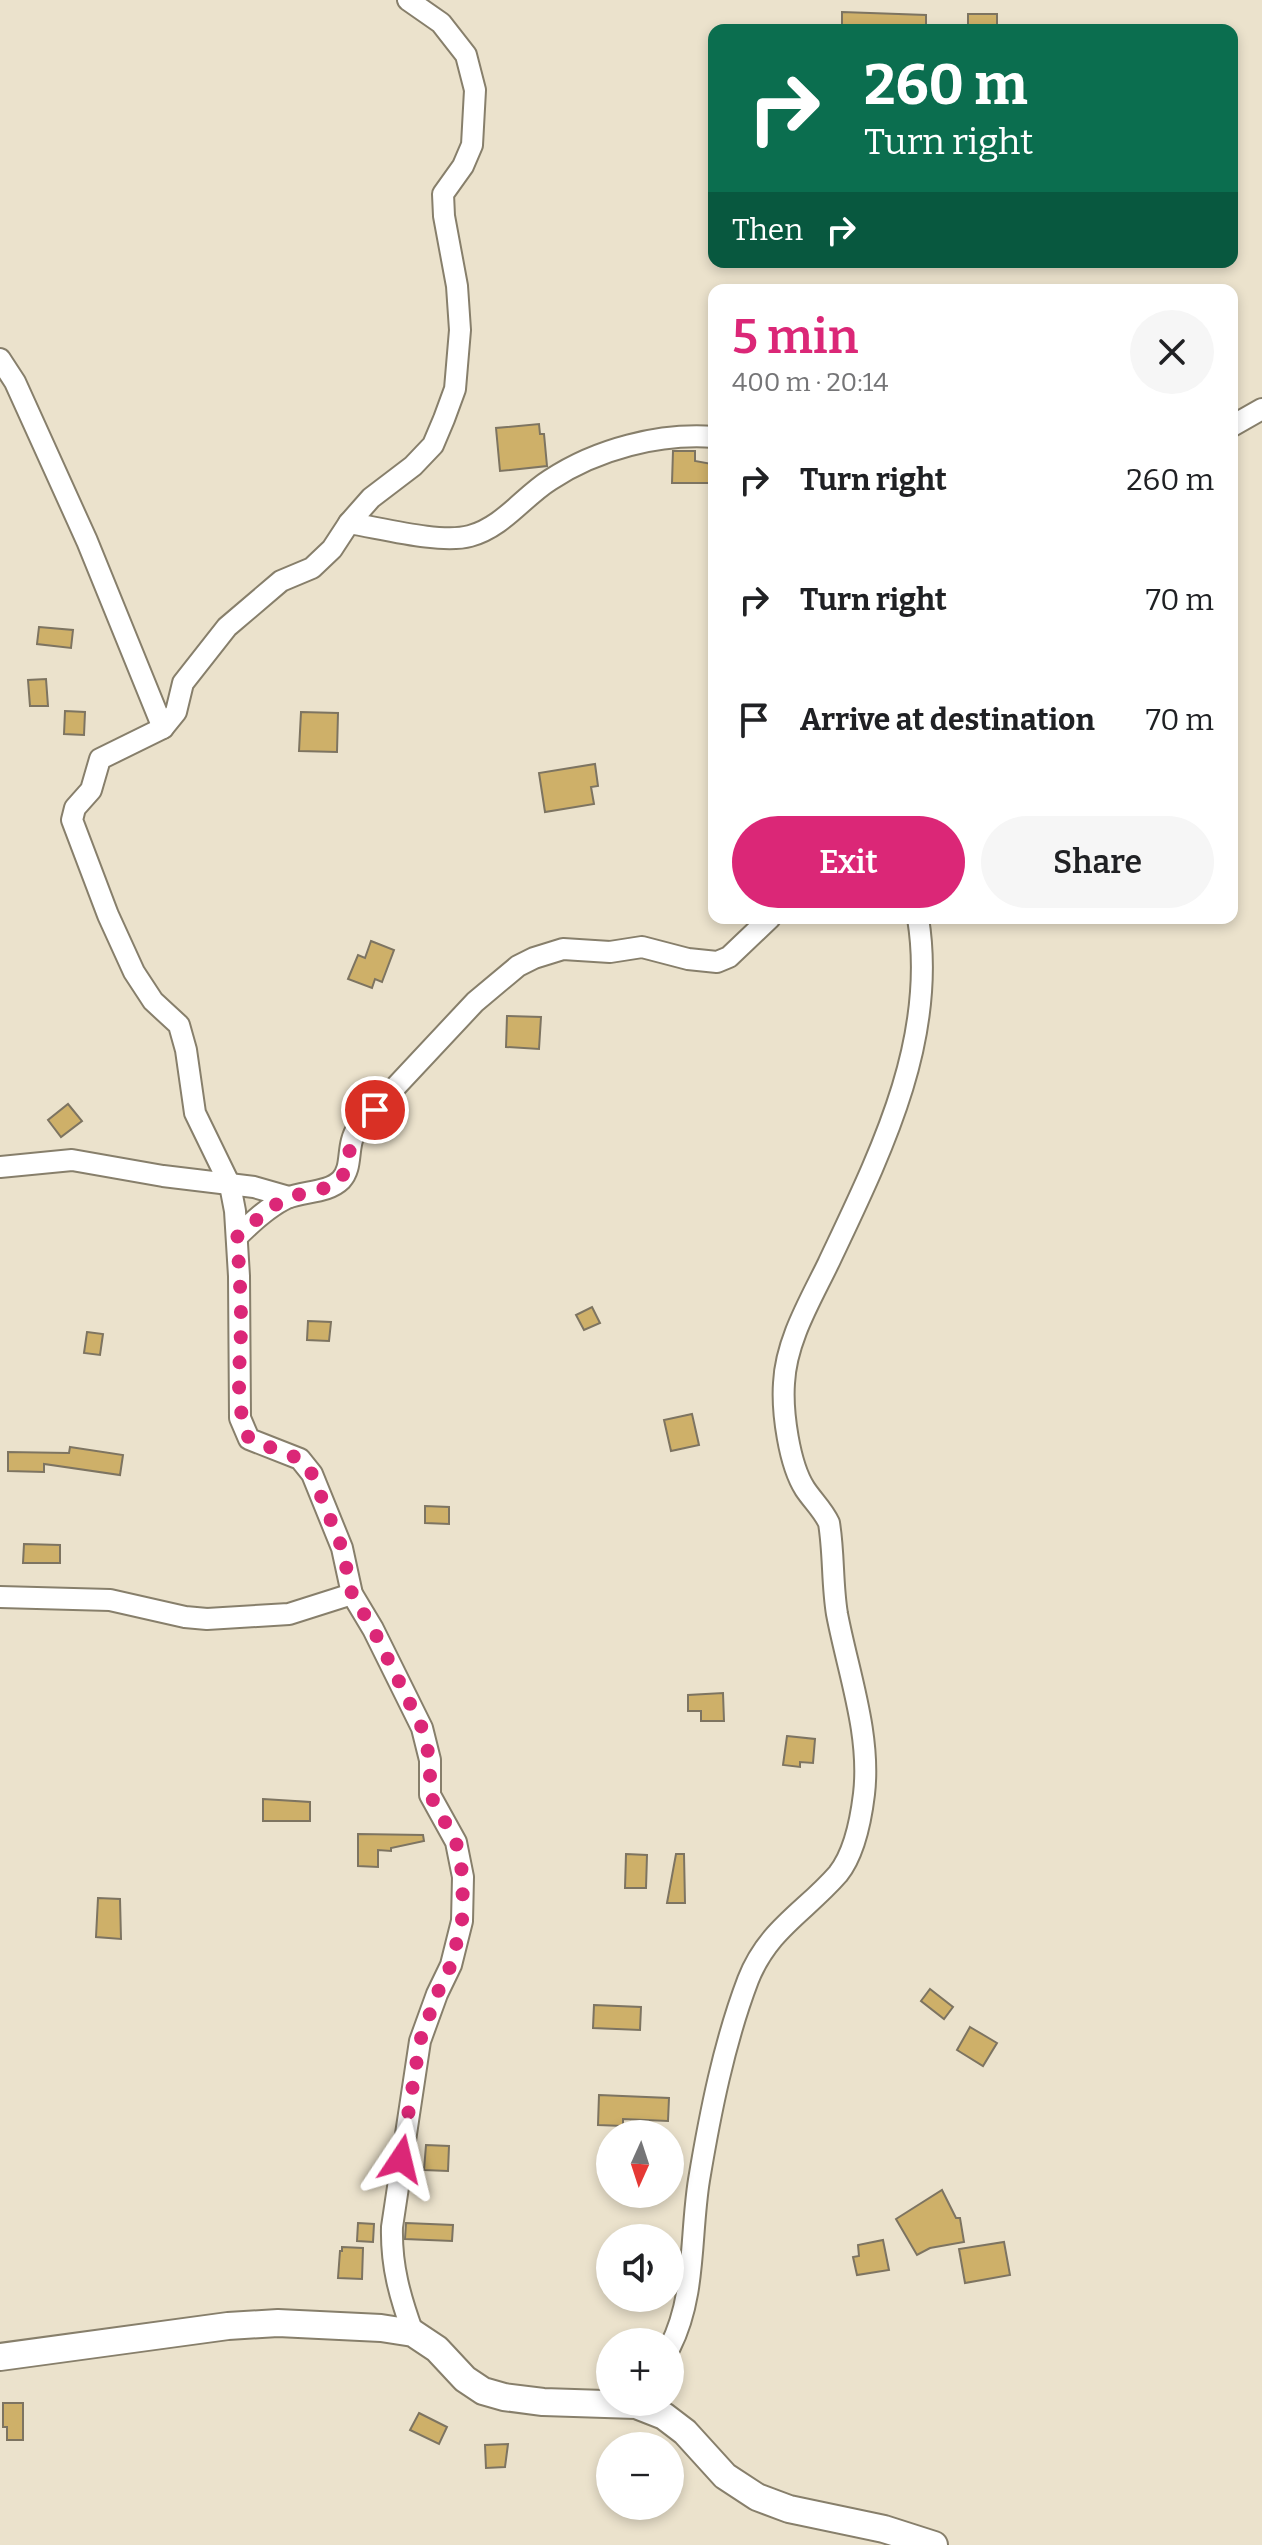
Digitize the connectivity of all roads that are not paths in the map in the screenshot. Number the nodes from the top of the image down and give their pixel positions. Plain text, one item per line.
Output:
1 (408, 0) edge
2 (0, 359) edge
3 (1262, 409) edge
4 (1238, 423) edge
5 (708, 437) edge
6 (349, 523) junction
7 (163, 728) junction
8 (764, 924) edge
9 (919, 924) edge
10 (0, 1167) edge
11 (230, 1185) junction
12 (289, 1197) junction
13 (237, 1237) junction
14 (352, 1594) junction
15 (0, 1597) edge
16 (678, 2328) edge
17 (413, 2333) junction
18 (0, 2357) edge
19 (596, 2403) edge
20 (664, 2416) edge
21 (934, 2545) edge

1 - 6 street
2 - 7 street
3 - 4 street
5 - 6 street
6 - 7 street
7 - 11 street
8 - 12 street
9 - 16 street
10 - 11 street
11 - 12 street
11 - 13 street
12 - 13 street
13 - 14 street
14 - 15 street
14 - 17 street
17 - 18 street
17 - 19 street
20 - 21 street

